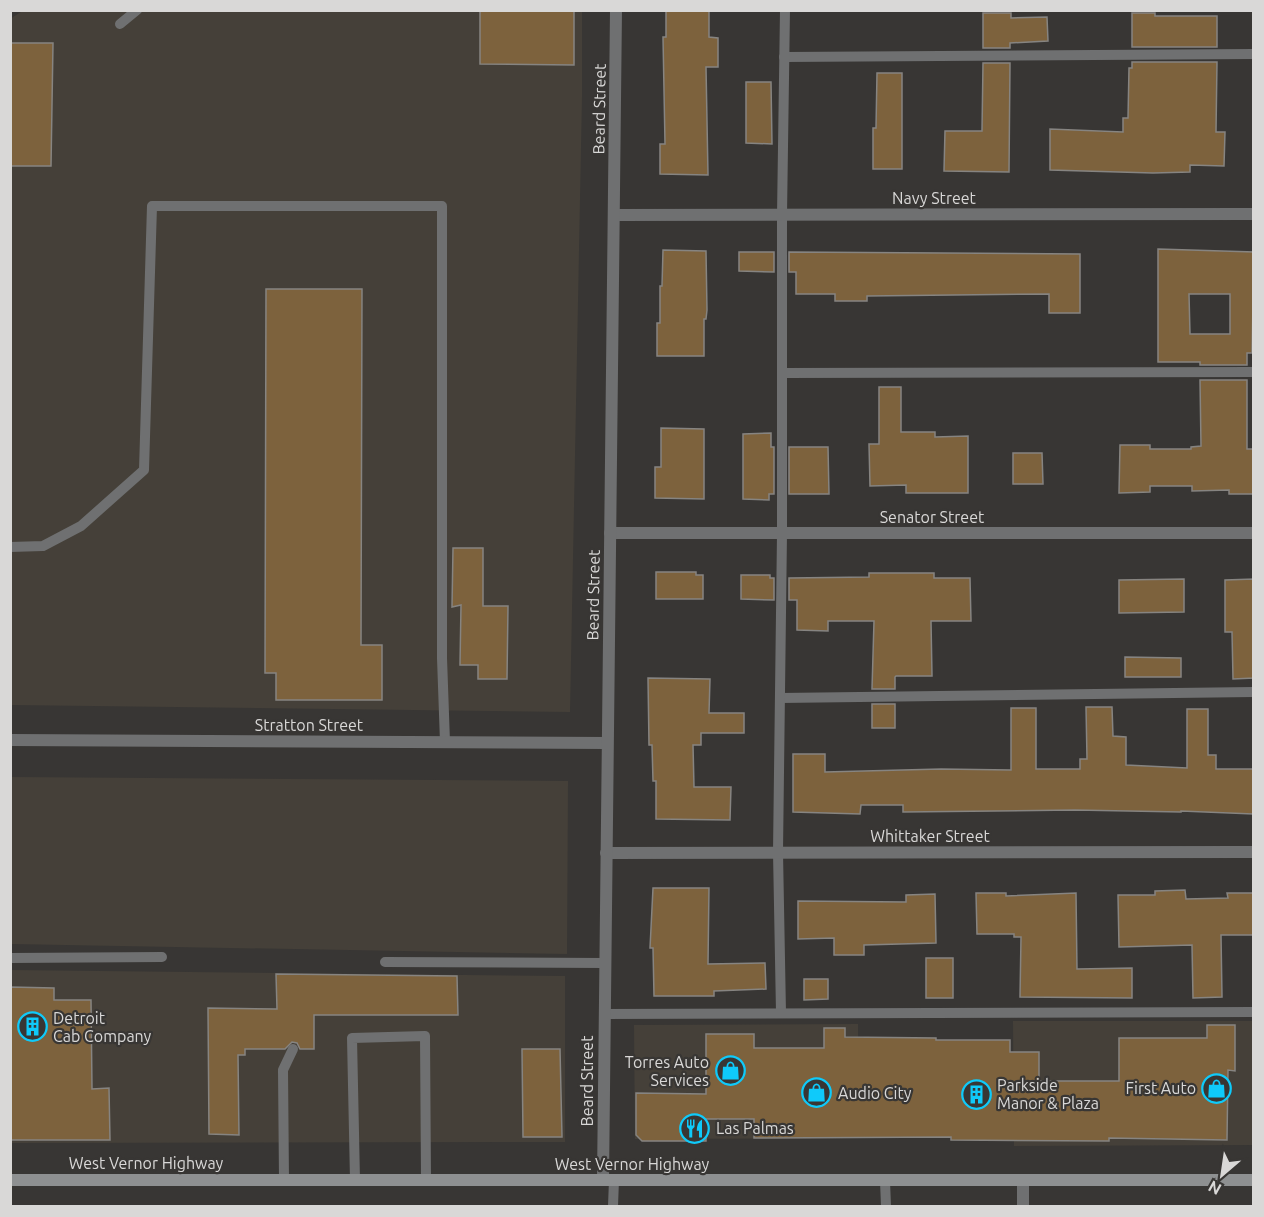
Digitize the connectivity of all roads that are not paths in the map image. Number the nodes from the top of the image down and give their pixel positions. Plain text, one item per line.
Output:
1 (137, 10) edge
2 (616, 10) edge
3 (785, 10) edge
4 (120, 24) dead end
5 (1254, 54) edge
6 (784, 57) junction
7 (1254, 214) edge
8 (614, 215) junction
9 (782, 215) junction
10 (1254, 372) edge
11 (782, 373) junction
12 (610, 533) junction
13 (782, 533) junction
14 (1254, 533) edge
15 (10, 547) edge
16 (1254, 692) edge
17 (780, 698) junction
18 (10, 740) edge
19 (445, 742) junction
20 (607, 743) junction
21 (778, 852) junction
22 (1254, 852) edge
23 (606, 853) junction
24 (162, 957) dead end
25 (10, 958) edge
26 (385, 962) dead end
27 (605, 963) junction
28 (1254, 1012) edge
29 (781, 1013) junction
30 (604, 1014) junction
31 (294, 1049) dead end
32 (10, 1180) edge
33 (284, 1180) junction
34 (354, 1180) junction
35 (426, 1180) junction
36 (608, 1180) junction
37 (885, 1180) junction
38 (1023, 1180) junction
39 (1254, 1180) edge
40 (613, 1206) edge
41 (886, 1206) edge
42 (1023, 1206) edge

1 - 4 lane
2 - 8 street, Beard Street
3 - 6 lane
5 - 6 lane
6 - 9 lane
7 - 9 street, Navy Street
8 - 9 street, Navy Street
8 - 12 street, Beard Street
9 - 11 lane
10 - 11 lane
11 - 13 lane
12 - 13 street, Senator Street
12 - 20 street, Beard Street
13 - 14 street, Senator Street
13 - 17 lane
15 - 19 lane
16 - 17 lane
17 - 21 lane
18 - 19 street, Stratton Street
19 - 20 street, Stratton Street
20 - 23 street, Beard Street
21 - 22 street, Whittaker Street
21 - 23 street, Whittaker Street
21 - 29 lane
23 - 27 street, Beard Street
24 - 25 lane
26 - 27 lane
27 - 30 street, Beard Street
28 - 29 lane
29 - 30 lane
30 - 36 street, Beard Street
31 - 33 lane
32 - 33 street, West Vernor Highway
33 - 34 street, West Vernor Highway
34 - 35 street, West Vernor Highway
34 - 35 lane
35 - 36 street, West Vernor Highway
36 - 37 street, West Vernor Highway
36 - 40 lane
37 - 38 street, West Vernor Highway
37 - 41 lane
38 - 39 street, West Vernor Highway
38 - 42 street

